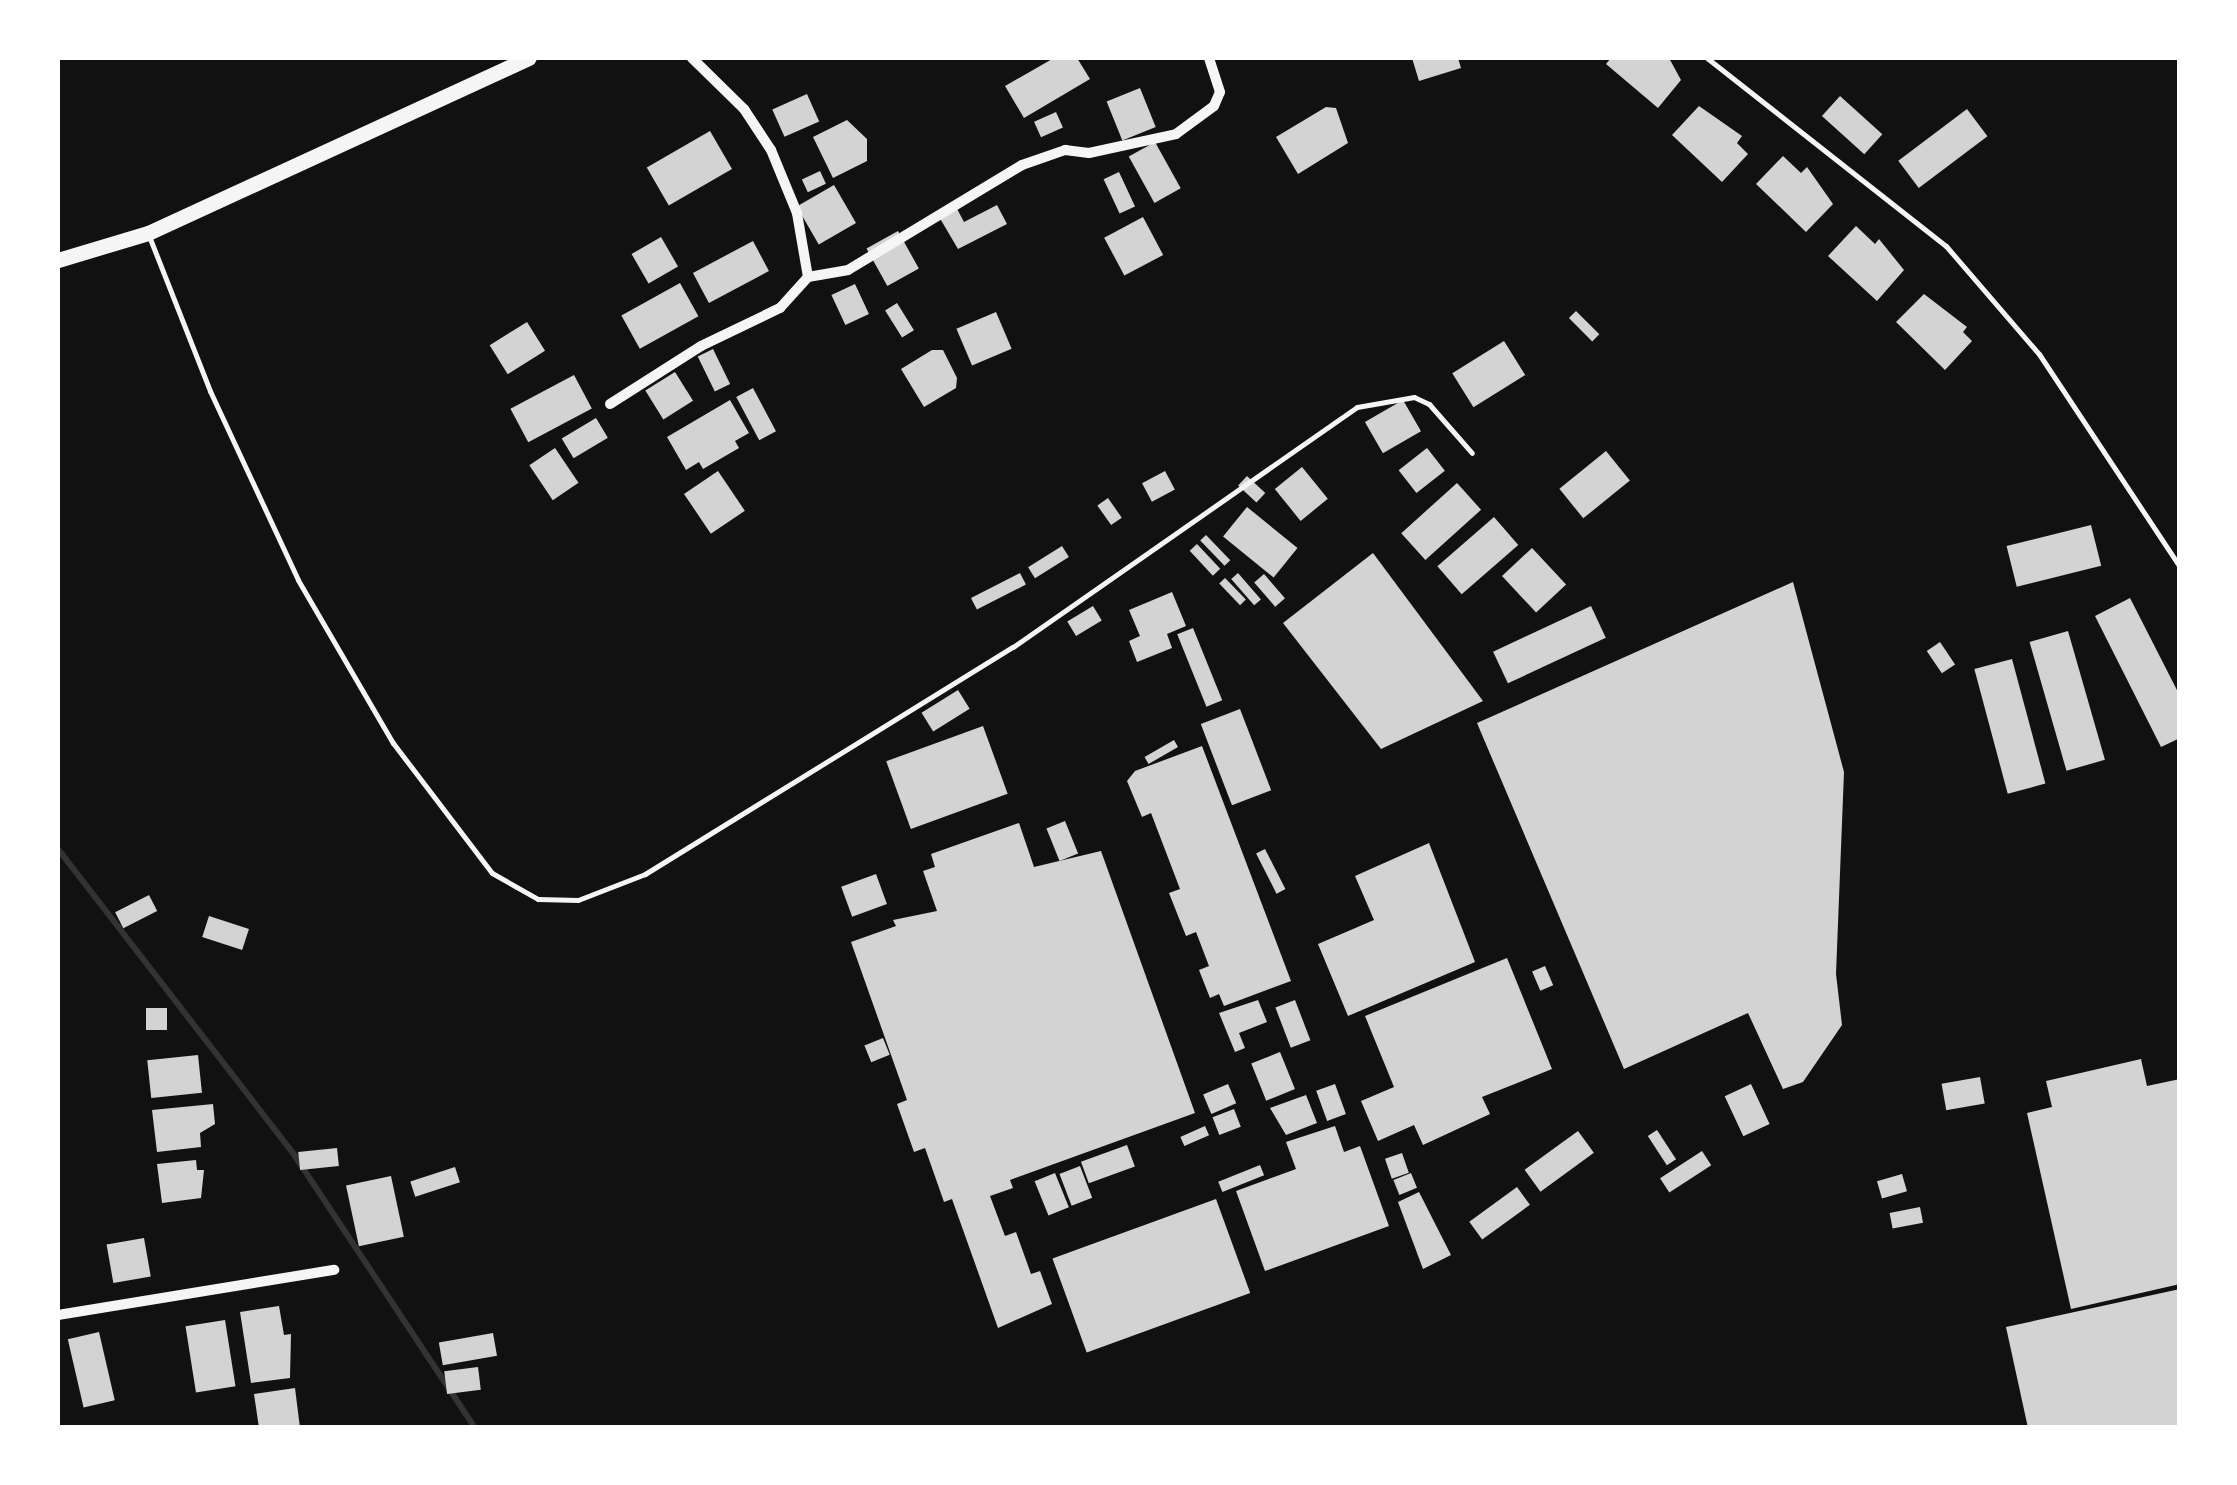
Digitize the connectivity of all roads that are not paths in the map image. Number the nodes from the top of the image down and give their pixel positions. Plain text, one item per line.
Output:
1 (529, 58) edge
2 (692, 58) edge
3 (1209, 58) edge
4 (1709, 58) edge
5 (148, 233) junction
6 (58, 260) edge
7 (808, 277) junction
8 (610, 404) dead end
9 (1472, 453) dead end
10 (2180, 567) edge
11 (334, 1270) dead end
12 (58, 1315) edge

1 - 5 main road
2 - 7 street
3 - 7 street
4 - 10 lane
5 - 6 main road
5 - 9 lane
7 - 8 street
11 - 12 street

